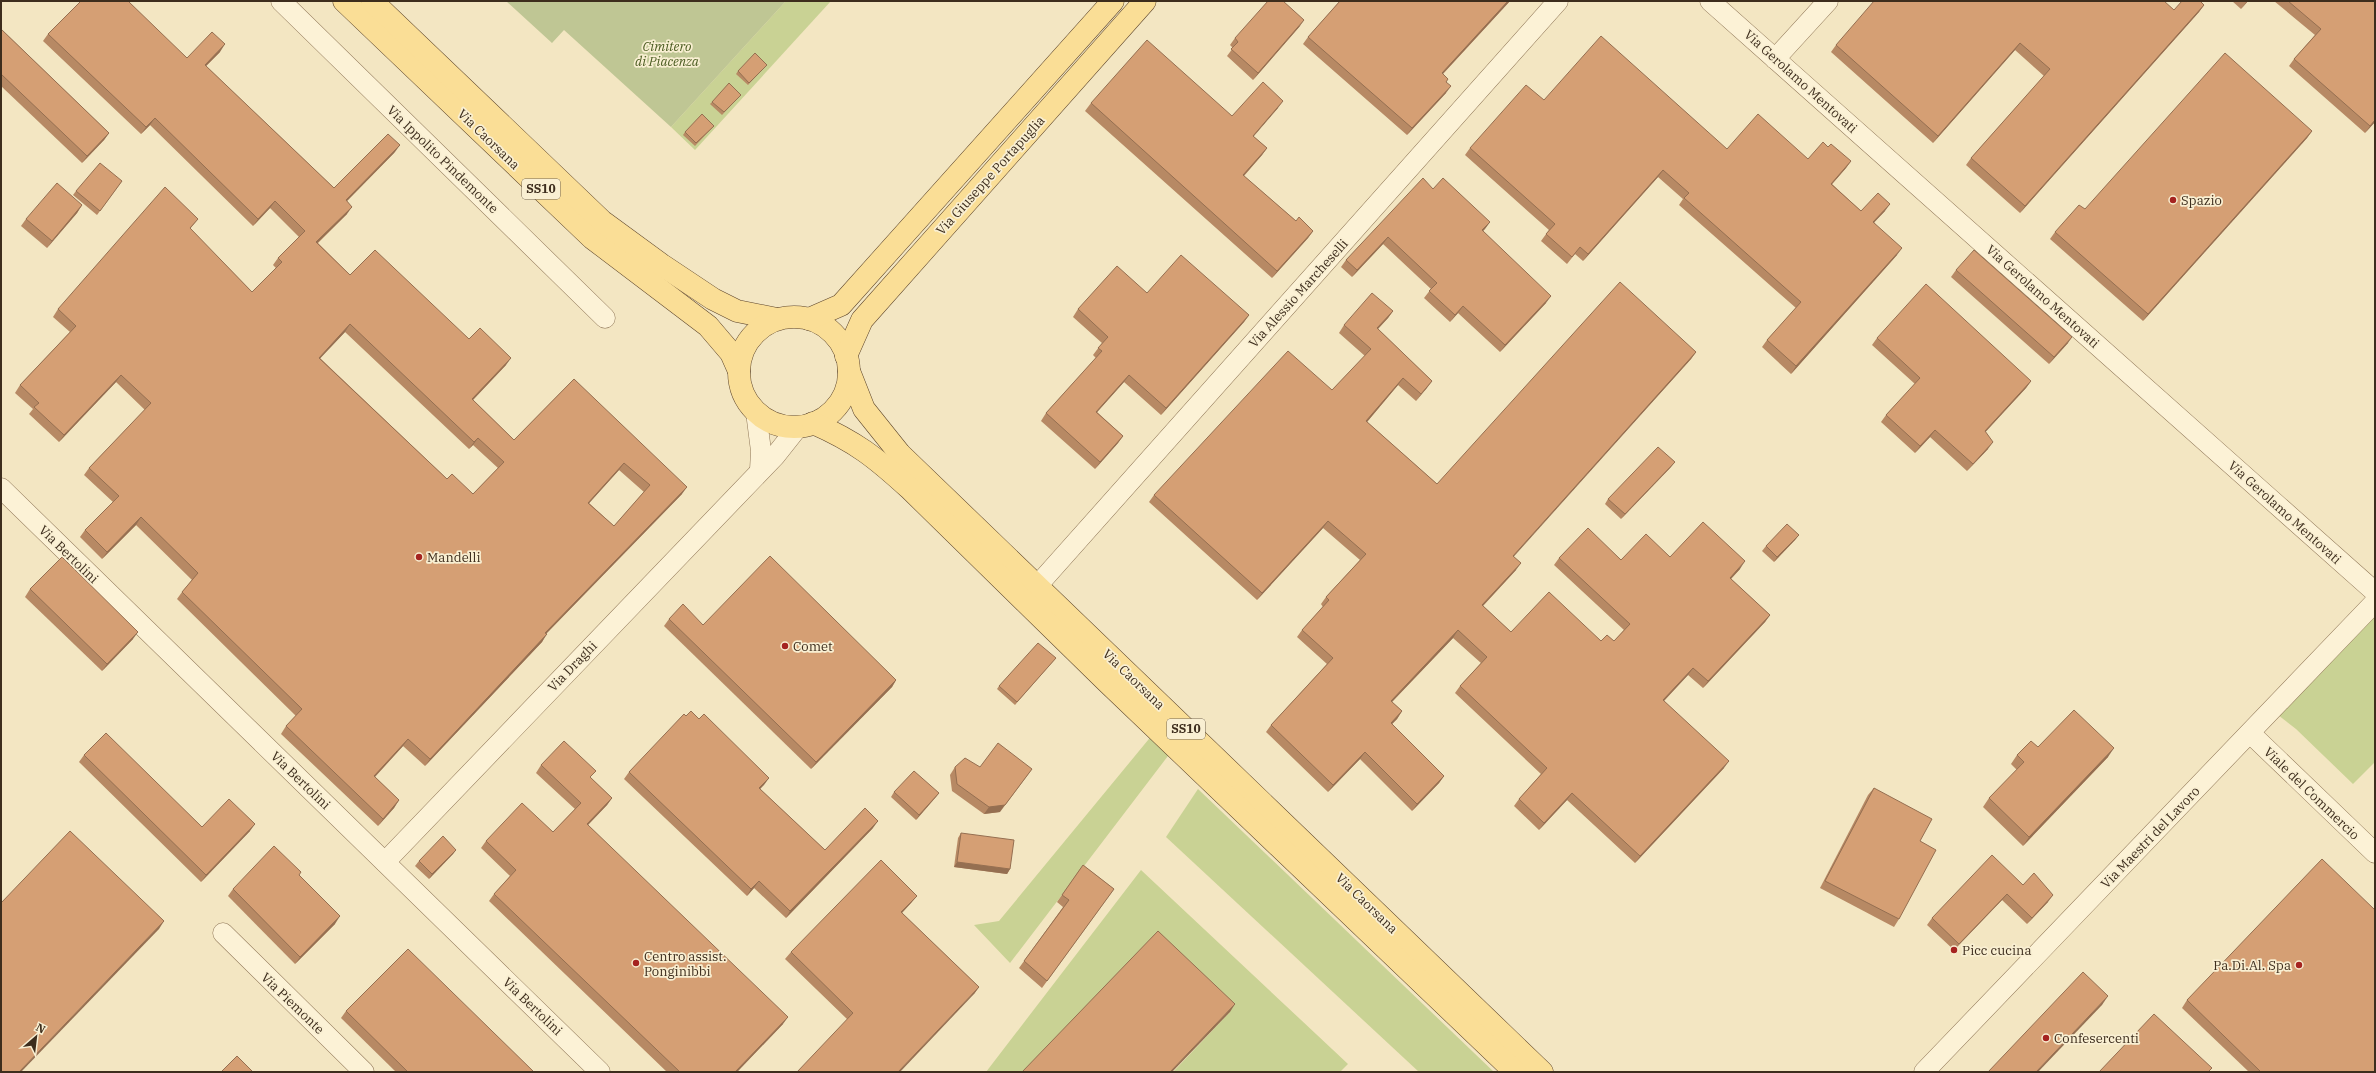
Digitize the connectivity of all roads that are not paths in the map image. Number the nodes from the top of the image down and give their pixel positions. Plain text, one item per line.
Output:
1 (281, 1) edge
2 (344, 1) edge
3 (372, 1) edge
4 (1113, 1) edge
5 (1145, 1) edge
6 (1558, 1) edge
7 (1710, 1) edge
8 (1828, 1) edge
9 (1775, 59) junction
10 (605, 318) dead end
11 (777, 319) junction
12 (809, 319) junction
13 (848, 363) junction
14 (739, 371) junction
15 (756, 412) junction
16 (805, 425) junction
17 (760, 470) junction
18 (1, 488) edge
19 (1037, 586) junction
20 (2375, 592) edge
21 (2375, 602) edge
22 (2250, 733) junction
23 (2375, 853) edge
24 (385, 862) junction
25 (222, 933) dead end
26 (364, 1072) edge
27 (600, 1072) edge
28 (1515, 1072) edge
29 (1542, 1072) edge
30 (1924, 1072) edge

1 - 10 street, Via Ippolito Pindemonte
2 - 14 main road, Via Caorsana / SS10
3 - 11 main road, Via Caorsana / SS10
4 - 12 main road, Via Giuseppe Portapuglia
5 - 13 main road, Via Giuseppe Portapuglia
6 - 19 street, Via Alessio Marcheselli
7 - 9 street, Via Gerolamo Mentovati
8 - 9 street
9 - 20 street, Via Gerolamo Mentovati
11 - 12 main road, SS10
11 - 14 main road, SS10
12 - 13 main road, SS10
13 - 16 main road
13 - 19 main road, Via Caorsana / SS10
14 - 15 main road, SS10
15 - 16 main road, SS10
15 - 17 street
16 - 17 street, Via Draghi
16 - 28 main road, Via Caorsana / SS10
17 - 24 street, Via Draghi
18 - 24 street, Via Bertolini
19 - 29 main road, Via Caorsana / SS10
21 - 22 street, Via Maestri del Lavoro
22 - 23 street, Viale del Commercio
22 - 30 street, Via Maestri del Lavoro
24 - 27 street, Via Bertolini
25 - 26 street, Via Piemonte

